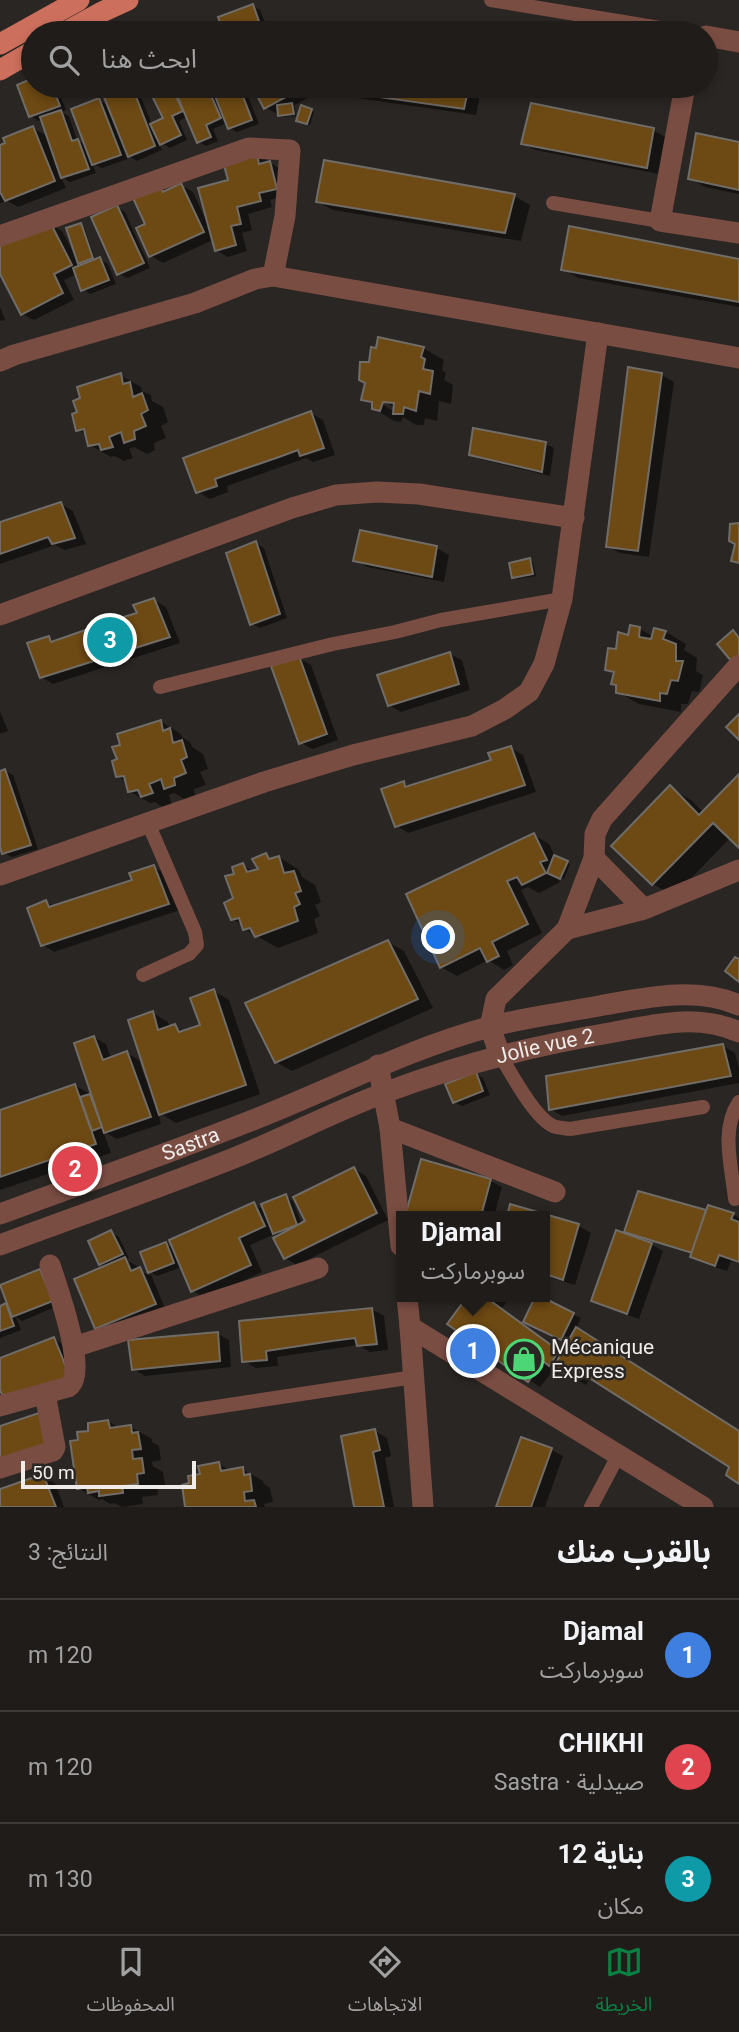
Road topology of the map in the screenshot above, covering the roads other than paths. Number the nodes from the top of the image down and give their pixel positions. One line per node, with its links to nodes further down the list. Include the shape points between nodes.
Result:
1 (79, 0): 4 (main road)
2 (128, 0): 5 (main road)
3 (491, 0): 6 (lane)
4 (41, 21)
5 (86, 21)
6 (618, 21)
7 (21, 32): 10 (main road)
8 (718, 38): 9 (street)
9 (739, 42)
10 (0, 44)
11 (21, 58): 12 (main road)
12 (0, 70)
13 (683, 98): 15 (street)
14 (553, 203): 15 (lane)
15 (660, 221): 16 (street)
16 (739, 233)
17 (0, 236): 18 (street, via 249,148 290,150 285,216)
18 (273, 276): 19 (street); 21 (street)
19 (598, 333): 20 (street); 22 (street)
20 (739, 358)
21 (0, 361)
22 (574, 518): 23 (street); 24 (street, via 419,494 336,495)
23 (562, 599): 26 (lane, via 441,620); 27 (street, via 544,664 529,692 505,709 472,726 353,755)
24 (0, 615)
25 (739, 665): 28 (street, via 603,820 595,834)
26 (160, 687)
27 (148, 823): 30 (street); 33 (lane, via 197,945 189,954)
28 (594, 858): 31 (street); 32 (street)
29 (739, 870): 31 (street)
30 (0, 875)
31 (645, 909): 32 (street)
32 (567, 929): 35 (street, via 496,999)
33 (143, 975)
34 (739, 1004): 35 (street, Jolie vue 2, via 699,994 673,995)
35 (490, 1027): 37 (street); 38 (street, Jolie vue 2)
36 (739, 1032): 37 (street, Jolie vue 2, via 702,1021 680,1022)
37 (500, 1055): 39 (street, Jolie vue 2); 42 (lane, via 540,1116 554,1127 570,1129)
38 (378, 1065): 39 (street); 47 (street, Sastra, via 263,1116)
39 (385, 1092): 41 (street, Jolie vue 2); 43 (street)
40 (739, 1102): 45 (lane, via 728,1128)
41 (358, 1104): 48 (street, Sastra, via 267,1145)
42 (704, 1107)
43 (390, 1128): 44 (street); 46 (street)
44 (555, 1192)
45 (735, 1199)
46 (399, 1211)
47 (0, 1213)
48 (0, 1245)
49 (51, 1265): 53 (street)
50 (318, 1268): 53 (street)
51 (408, 1302): 52 (street)
52 (410, 1327): 54 (street); 58 (street)
53 (74, 1348): 55 (street, via 73,1384)
54 (414, 1377): 57 (lane); 60 (street)
55 (46, 1394): 56 (street); 59 (street, via 53,1451)
56 (0, 1406)
57 (188, 1411)
58 (618, 1454): 61 (lane); 62 (street)
59 (0, 1468)
60 (424, 1507)
61 (591, 1507)
62 (703, 1507)

